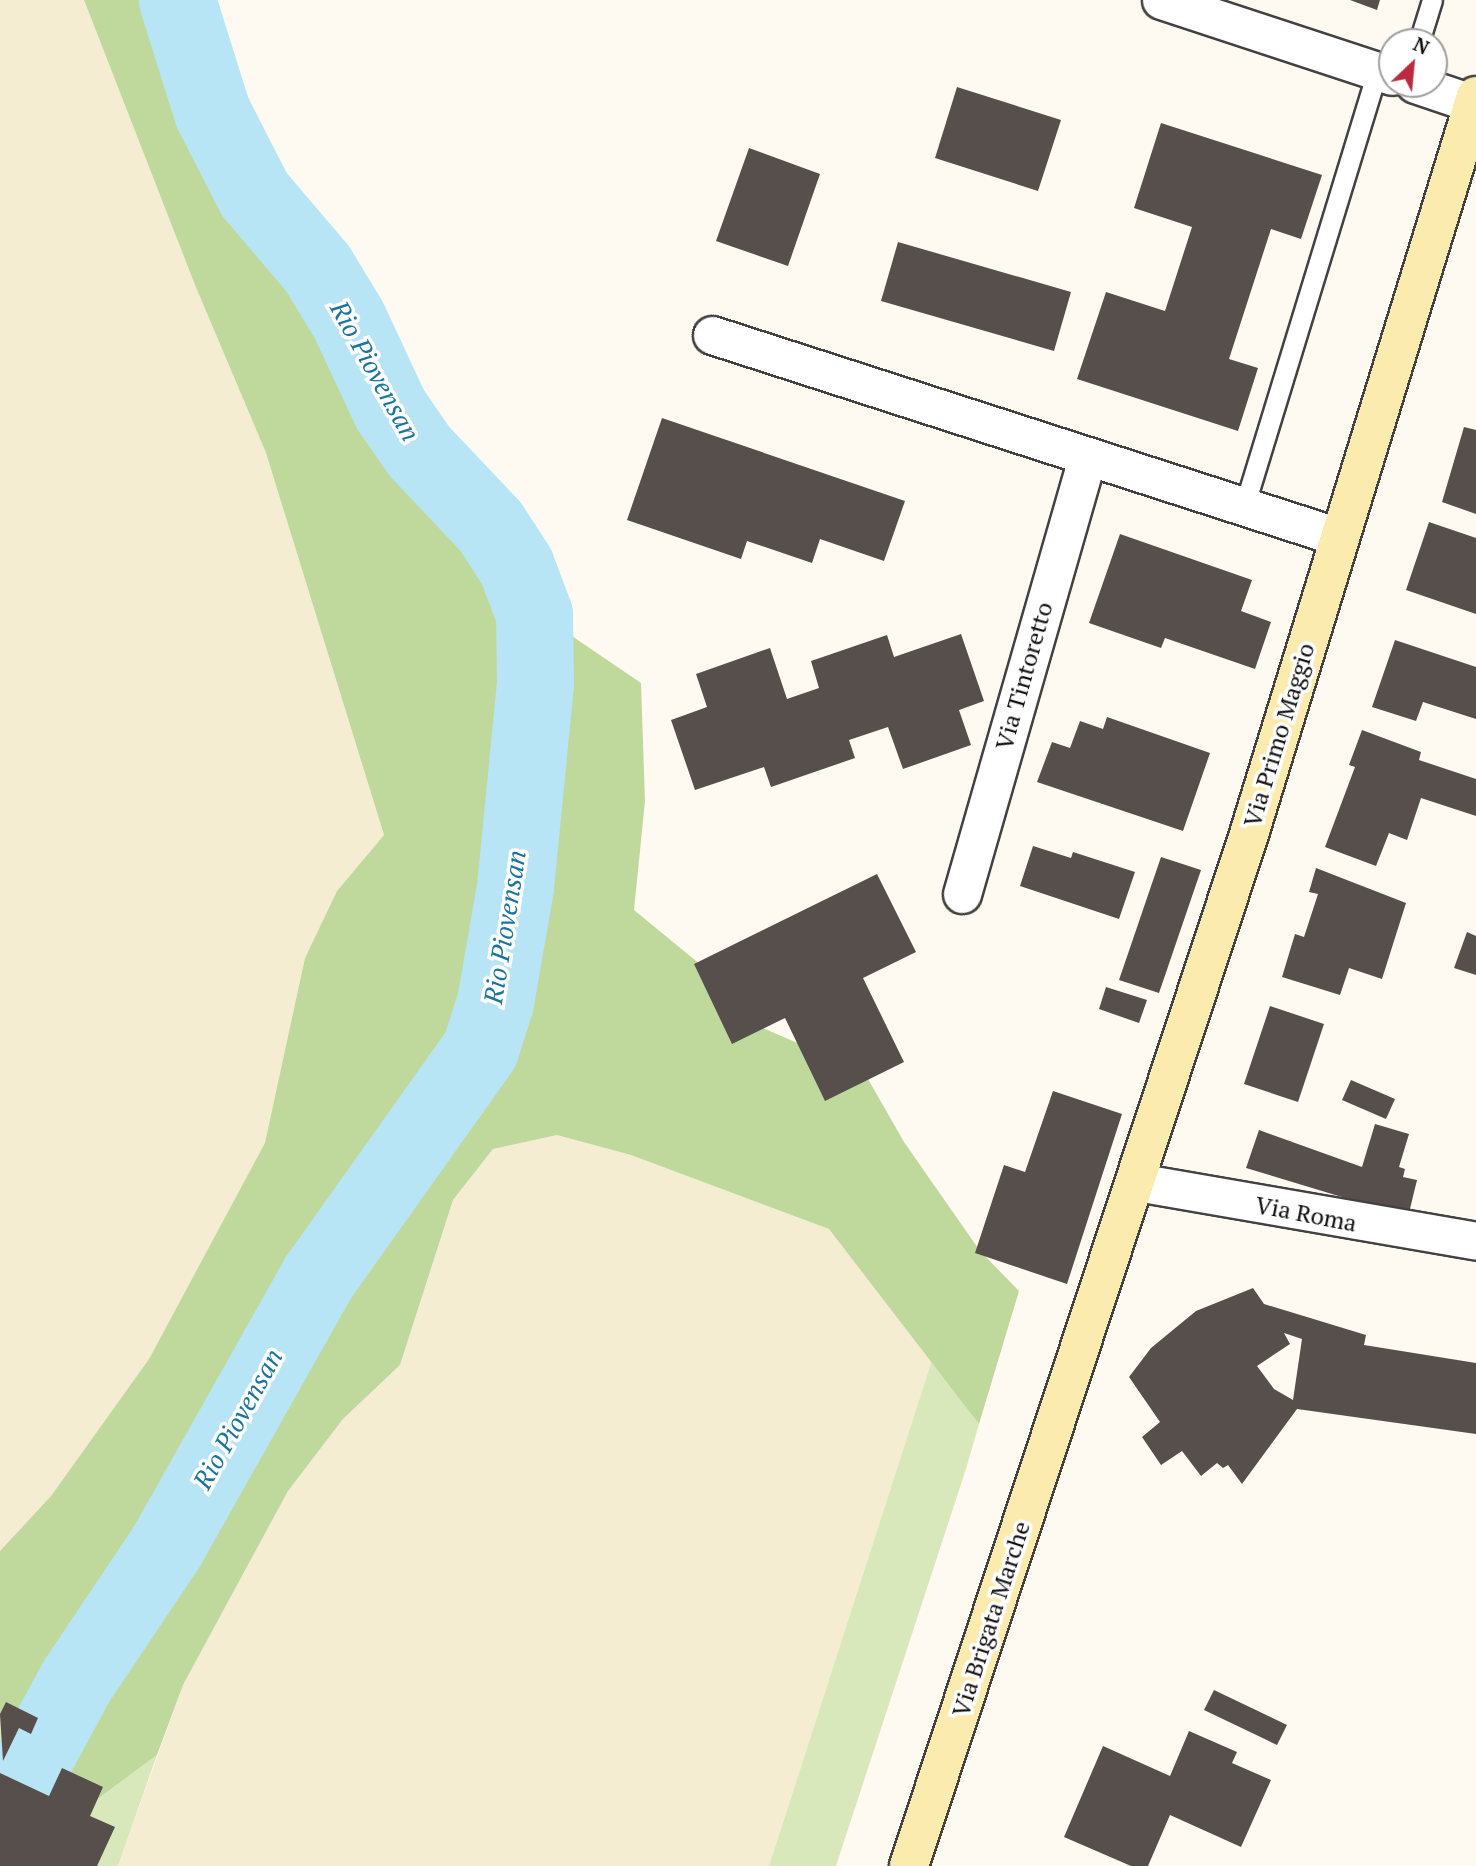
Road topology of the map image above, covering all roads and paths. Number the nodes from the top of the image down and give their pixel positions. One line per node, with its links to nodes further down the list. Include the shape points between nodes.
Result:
1 (1161, 0): 4 (street)
2 (1432, 0): 3 (lane)
3 (1423, 28)
4 (1378, 71)
5 (1448, 93): 7 (street)
6 (1378, 95): 10 (lane)
7 (1475, 100): 11 (street, Via Primo Maggio)
8 (712, 335): 9 (street)
9 (1087, 457): 10 (street); 12 (street, Via Tintoretto)
10 (1244, 507): 11 (street)
11 (1339, 537): 13 (street, Via Primo Maggio)
12 (962, 894)
13 (1136, 1182): 14 (street, Via Roma); 15 (street, Via Primo Maggio)
14 (1476, 1241)
15 (1073, 1371): 16 (street, Via Brigata Marche)
16 (909, 1866)

